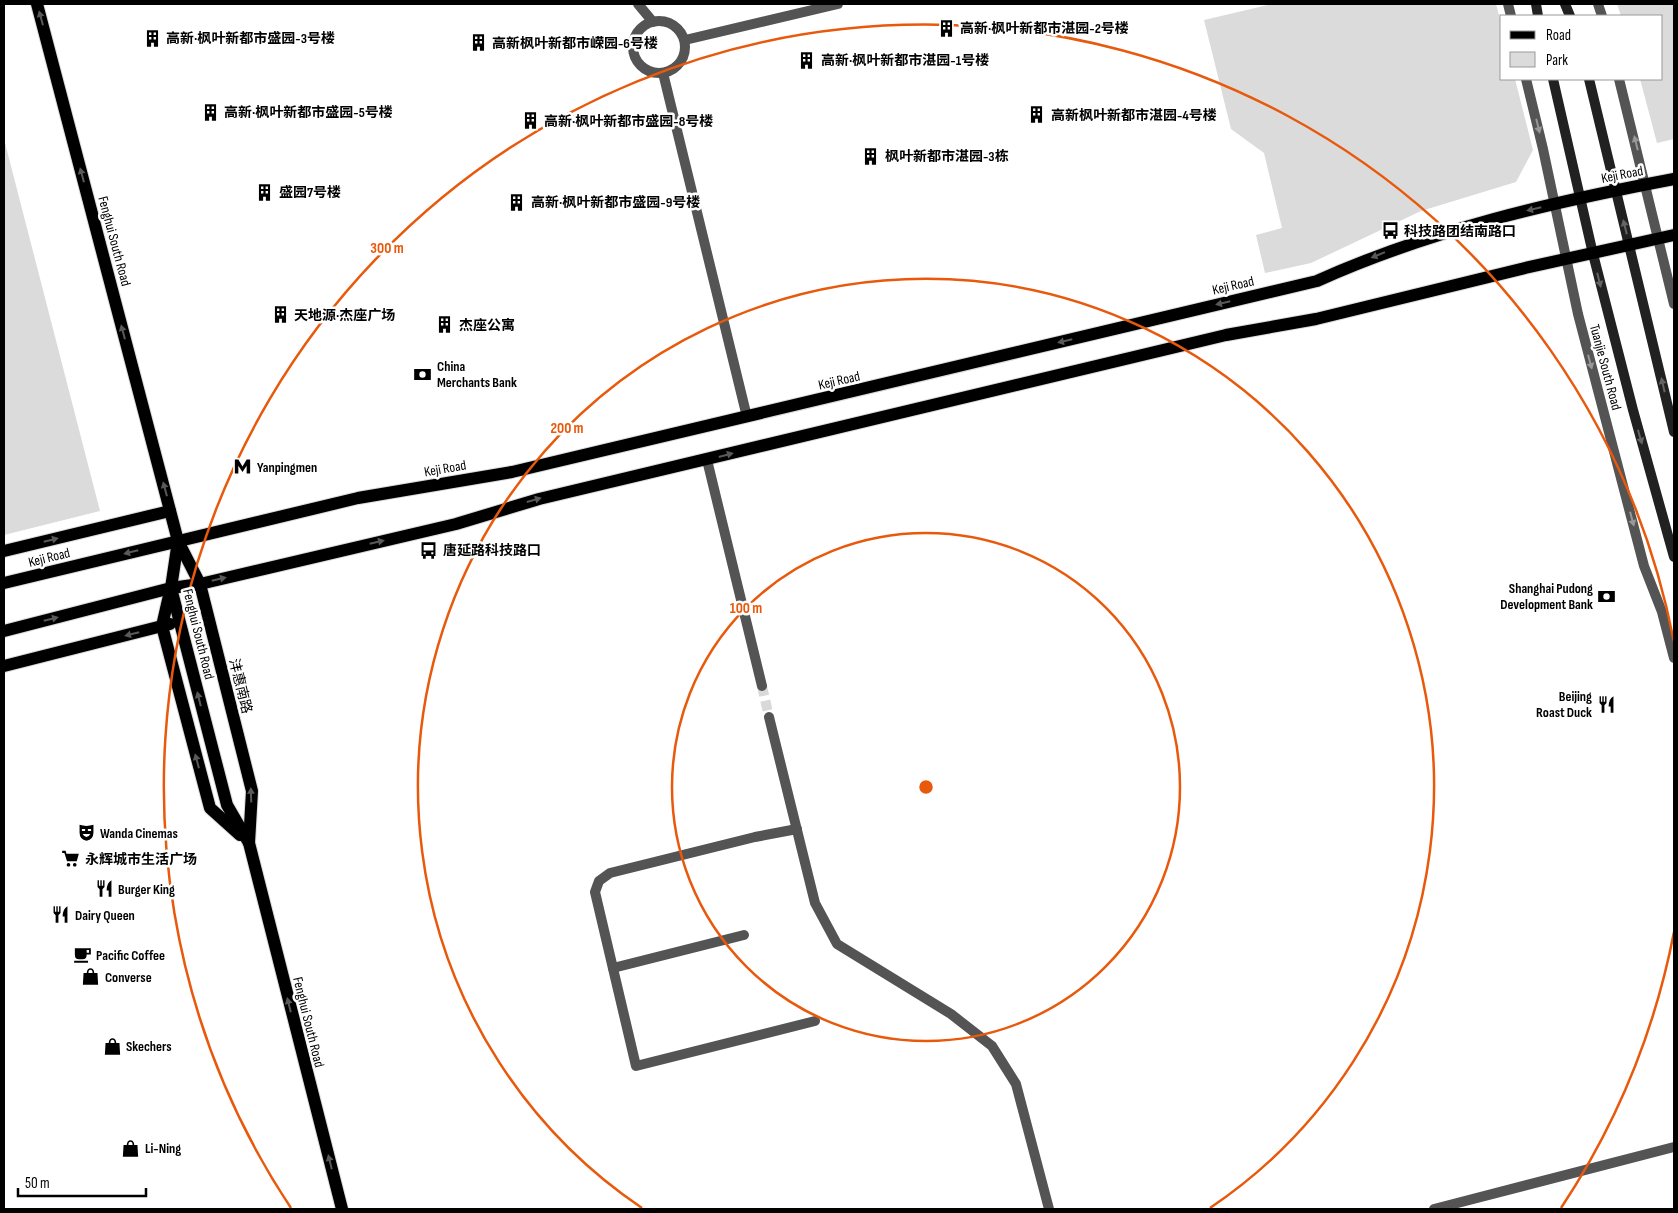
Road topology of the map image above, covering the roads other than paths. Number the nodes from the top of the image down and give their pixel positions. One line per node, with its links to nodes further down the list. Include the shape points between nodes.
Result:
1 (37, 4): 25 (main road, Fenghui South Road, one-way to 1)
2 (638, 4): 4 (street)
3 (838, 4): 5 (street)
4 (653, 22): 5 (street, via 674,26); 6 (street, via 637,34 633,50 640,65)
5 (684, 40): 6 (street, via 684,57 679,64)
6 (663, 73): 22 (street)
7 (1526, 80): 15 (street, Tuanjie South Road, one-way to 15)
8 (1553, 80): 14 (main road, Tuanjie South Road)
9 (1589, 80): 13 (main road)
10 (1619, 80): 12 (street, one-way to 10)
11 (1674, 180): 12 (main road, Keji Road)
12 (1646, 185): 13 (main road, Keji Road); 17 (street)
13 (1615, 190): 14 (main road, Keji Road); 18 (main road, one-way to 13)
14 (1579, 199): 15 (main road, Keji Road); 19 (main road, Tuanjie South Road)
15 (1555, 204): 20 (street, Tuanjie South Road); 22 (main road, Keji Road, one-way to 22, via 1395,248 1317,281)
16 (1674, 235): 17 (main road)
17 (1659, 238): 18 (main road); 21 (street)
18 (1629, 246): 19 (main road); 23 (main road, one-way to 18)
19 (1592, 254): 20 (main road); 28 (main road, Tuanjie South Road, one-way to 28)
20 (1566, 260): 24 (main road, one-way to 20, via 1226,335 1316,319); 35 (street, Tuanjie South Road, one-way to 35, via 1644,566 1662,612)
21 (1674, 304)
22 (747, 417): 26 (main road, Keji Road, via 512,472 358,498)
23 (1674, 432)
24 (707, 460): 30 (main road, one-way to 24, via 456,524 539,499); 37 (street)
25 (170, 510): 26 (main road, Fenghui South Road); 27 (main road, one-way to 25)
26 (178, 541): 29 (main road, Keji Road, one-way to 29); 30 (main road, 沣惠南路); 31 (main road, Fenghui South Road)
27 (4, 551)
28 (1674, 556)
29 (4, 584)
30 (200, 584): 31 (main road); 40 (main road, 沣惠南路, one-way to 30, via 252,791)
31 (171, 588): 32 (main road, Fenghui South Road); 33 (main road); 34 (main road, one-way to 31)
32 (180, 622): 33 (main road); 40 (main road, Fenghui South Road, one-way to 32, via 227,805)
33 (162, 626): 36 (main road, one-way to 36); 40 (main road, one-way to 33, via 210,808)
34 (4, 631)
35 (1674, 658)
36 (4, 666)
37 (762, 686)
38 (769, 717): 39 (street)
39 (797, 829): 42 (street, via 602,876 595,892); 46 (street, via 815,903 837,944 951,1014 992,1046 1016,1084)
40 (249, 843): 45 (main road, Fenghui South Road, one-way to 40)
41 (744, 936): 42 (street)
42 (613, 968): 43 (street, via 636,1066)
43 (815, 1020)
44 (1674, 1147): 47 (street)
45 (342, 1209)
46 (1049, 1209)
47 (1434, 1209)

